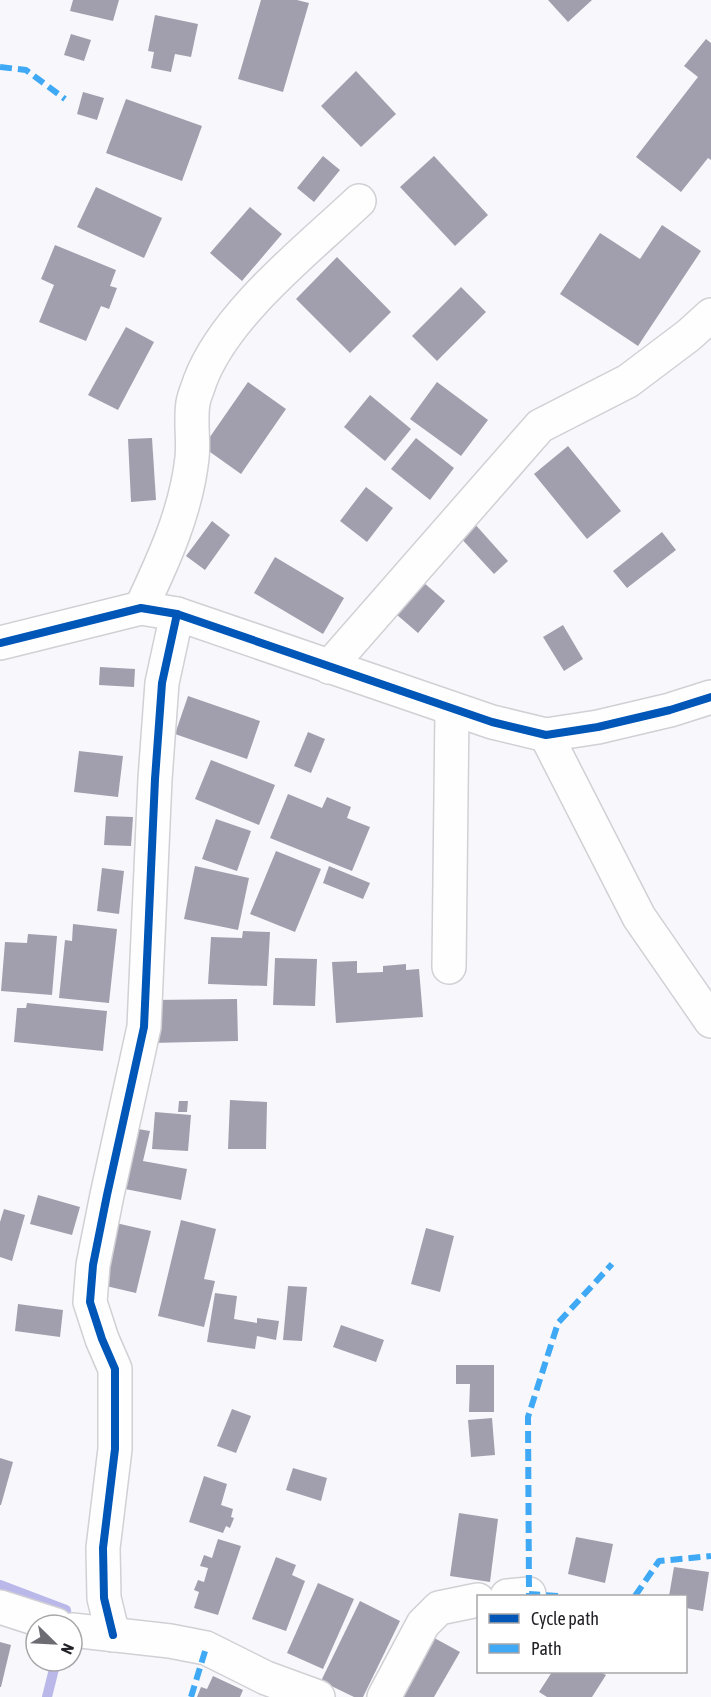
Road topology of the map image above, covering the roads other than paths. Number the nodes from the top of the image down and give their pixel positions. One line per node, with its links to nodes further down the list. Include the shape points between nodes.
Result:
1 (359, 201): 3 (street, via 260,295 220,341 193,403 193,457 184,504 171,545)
2 (711, 315): 6 (street, via 628,381 540,426)
3 (141, 608): 4 (street); 5 (street)
4 (177, 614): 6 (street); 16 (street, via 162,683 144,1027 93,1265 90,1302 115,1369 115,1449 103,1548 104,1598)
5 (0, 643)
6 (328, 667): 8 (street)
7 (711, 697): 9 (street, via 598,727)
8 (452, 709): 9 (street); 10 (street)
9 (546, 735): 11 (street, via 639,918)
10 (449, 967)
11 (711, 1021)
12 (477, 1600): 18 (street, via 439,1608 423,1624)
13 (0, 1607): 14 (street)
14 (24, 1615)
15 (84, 1631): 16 (street)
16 (113, 1635): 17 (street, via 206,1648 266,1678)
17 (318, 1697)
18 (384, 1697)

